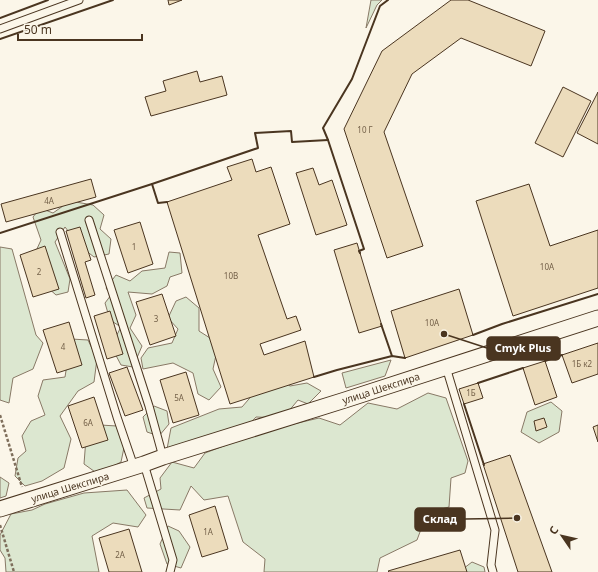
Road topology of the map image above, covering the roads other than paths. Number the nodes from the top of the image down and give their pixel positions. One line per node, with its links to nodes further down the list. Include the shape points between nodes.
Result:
1 (79, 0): 2 (lane)
2 (0, 29)
3 (89, 220): 7 (lane)
4 (60, 232): 8 (lane, via 117,417)
5 (598, 318): 6 (street, улица Шекспира)
6 (446, 367): 7 (street, улица Шекспира); 11 (lane, via 495,530 491,565)
7 (163, 457): 8 (street, улица Шекспира)
8 (139, 465): 9 (street, улица Шекспира); 10 (lane, via 173,560)
9 (0, 510)
10 (170, 572)
11 (493, 572)

